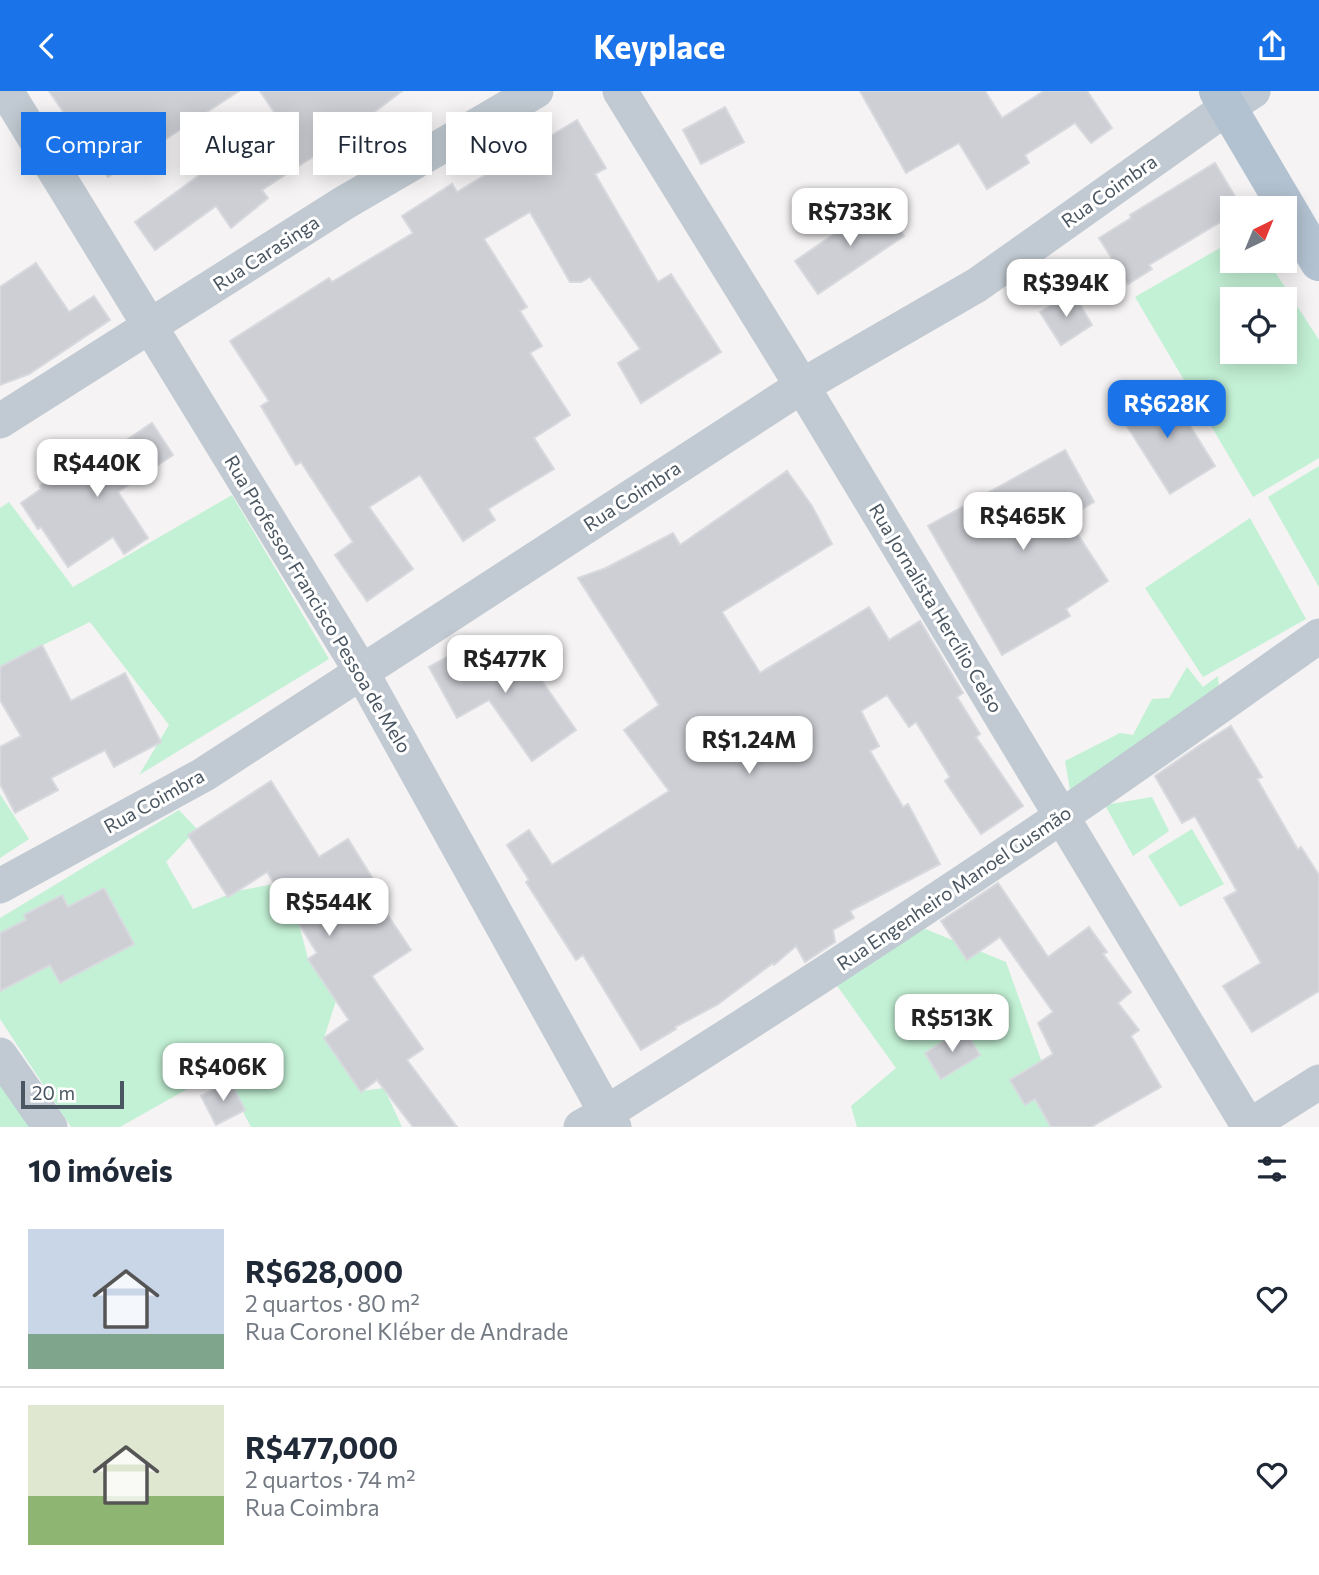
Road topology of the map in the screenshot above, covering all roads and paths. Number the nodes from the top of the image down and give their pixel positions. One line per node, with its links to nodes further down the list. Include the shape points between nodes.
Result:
1 (6, 91): 6 (street, Rua Professor Francisco Pessoa de Melo)
2 (536, 91): 6 (street, Rua Carasinga, via 344,203)
3 (621, 91): 7 (street, Rua Jornalista Hercílio Celso)
4 (1233, 96): 5 (main road); 7 (street, Rua Coimbra, via 977,285)
5 (1319, 262)
6 (152, 326): 8 (street, Rua Carasinga); 10 (street, Rua Professor Francisco Pessoa de Melo)
7 (802, 386): 10 (street, Rua Coimbra); 11 (street, Rua Jornalista Hercílio Celso)
8 (0, 421)
9 (1319, 636): 11 (street, Rua Engenheiro Manoel Gusmão)
10 (361, 671): 12 (street, Rua Coimbra, via 203,775); 15 (street, Rua Professor Francisco Pessoa de Melo)
11 (1062, 816): 15 (street, Rua Engenheiro Manoel Gusmão); 17 (street, Rua Jornalista Hercílio Celso)
12 (0, 885)
13 (0, 1055): 16 (street)
14 (1319, 1082): 17 (street)
15 (601, 1122)
16 (50, 1127)
17 (1249, 1127)

